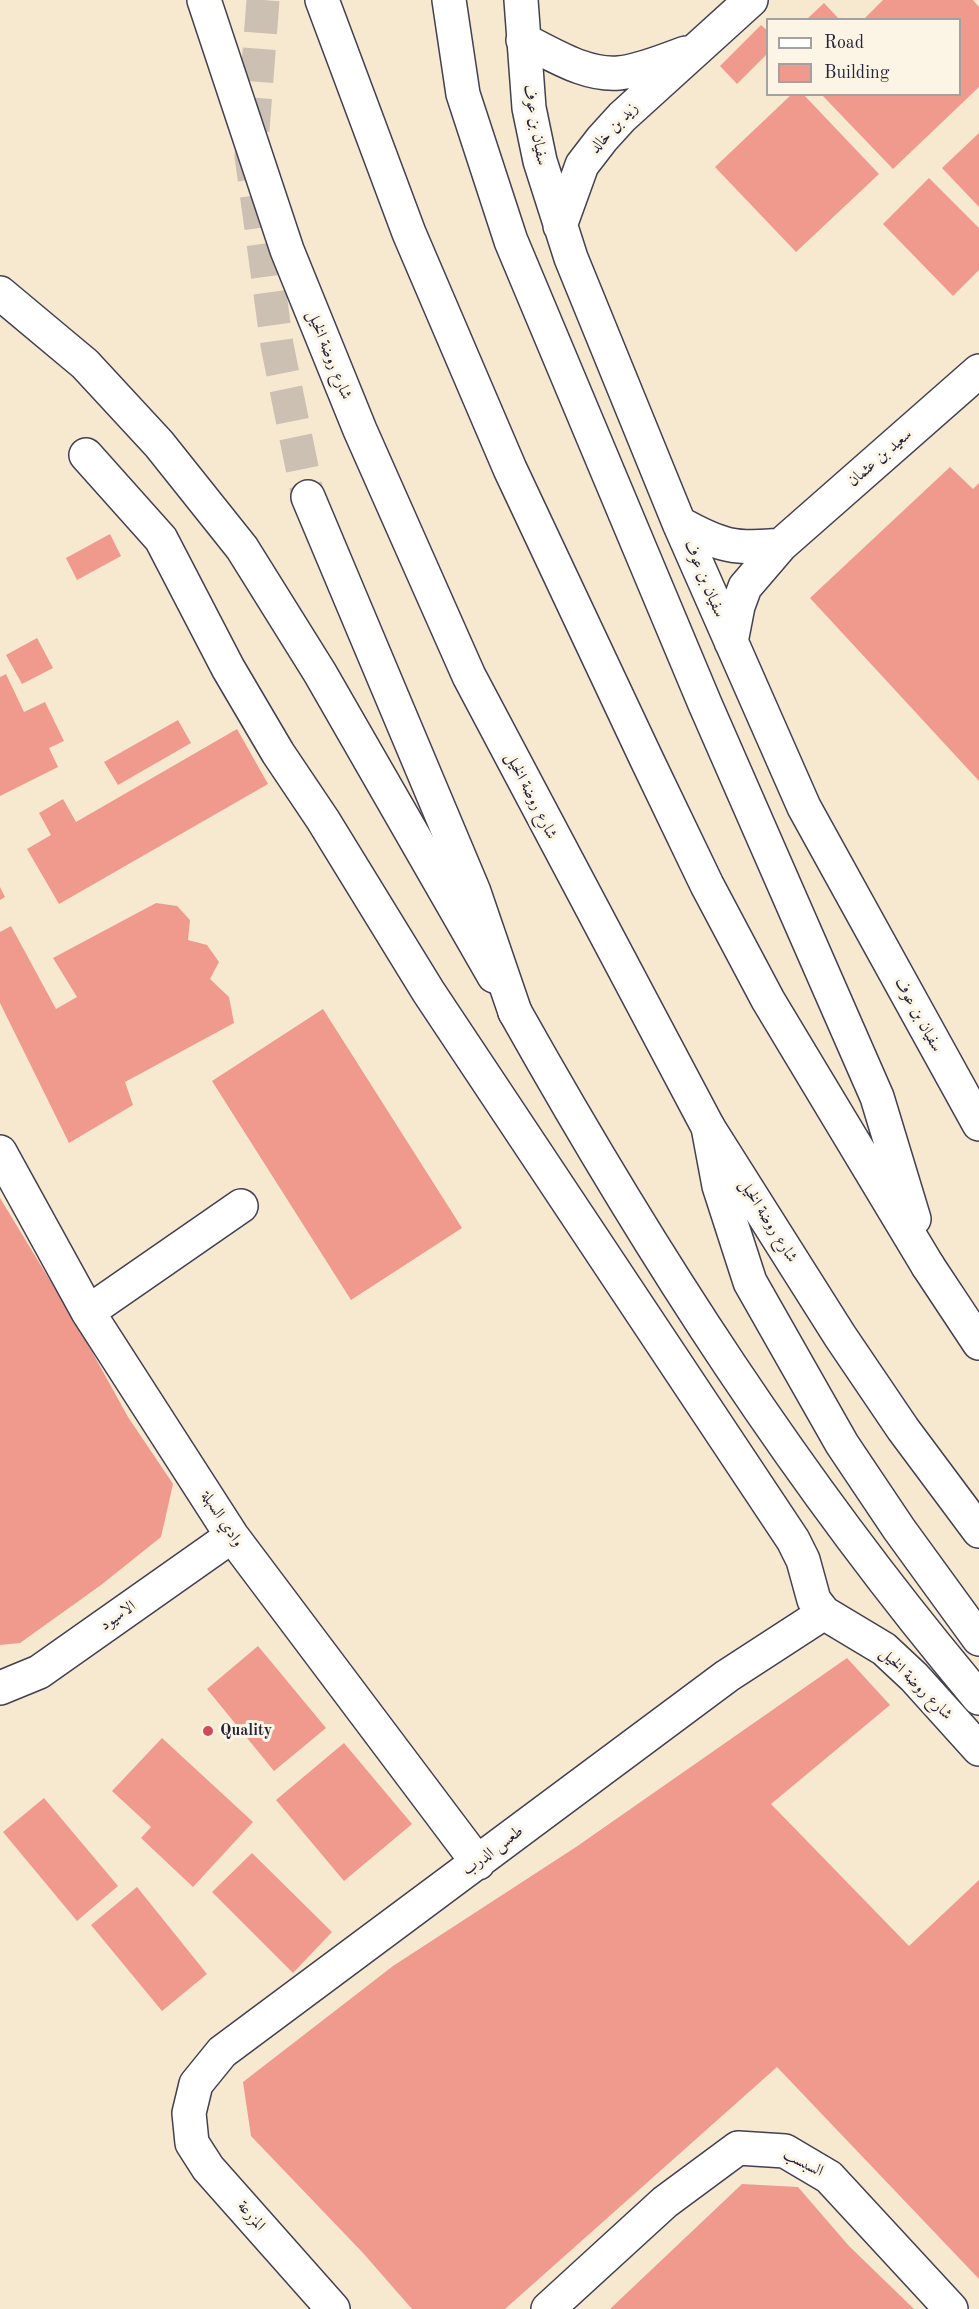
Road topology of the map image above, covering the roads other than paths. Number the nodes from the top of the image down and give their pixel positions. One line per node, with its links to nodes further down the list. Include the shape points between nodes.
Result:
1 (204, 0): 18 (main road, شارع روضة الخيل, via 288,250 360,430 468,676)
2 (322, 0): 21 (main road, via 409,233 482,405 706,885 768,1000)
3 (449, 0): 21 (main road, via 463,94 511,241 705,704 877,1097)
4 (520, 0): 6 (main road, سفيان بن عوف)
5 (751, 0): 7 (main road, زيد بن خالد)
6 (523, 40): 7 (main road, زيد بن خالد, via 579,67 600,72 620,73); 8 (main road, سفيان بن عوف, via 529,108)
7 (697, 50): 8 (main road, زيد بن خالد, via 602,139 582,165)
8 (560, 226): 13 (main road, سفيان بن عوف)
9 (0, 293): 16 (main road, via 85,364 159,444 242,548 320,673)
10 (979, 371): 14 (main road, سعيد بن عثمان)
11 (86, 455): 26 (main road, via 161,539 228,668 278,753 428,991 793,1540 814,1600)
12 (308, 496): 16 (main road, via 474,892)
13 (679, 523): 14 (main road, via 728,546 747,549); 15 (main road, سفيان بن عوف)
14 (781, 545): 15 (main road, سعيد بن عثمان, via 745,587)
15 (731, 642): 17 (main road, سفيان بن عوف, via 804,807)
16 (515, 1012): 29 (main road, via 669,1276 754,1403 843,1527)
17 (979, 1124)
18 (708, 1127): 24 (main road, شارع روضة الخيل, via 840,1336); 27 (main road, via 719,1185 750,1282 842,1444)
19 (0, 1152): 22 (main road, وادي السهلة)
20 (240, 1206): 22 (main road)
21 (928, 1266): 23 (main road)
22 (88, 1312): 25 (main road, وادي السهلة)
23 (979, 1343)
24 (979, 1532)
25 (232, 1536): 28 (main road, الاسيود, via 39,1672); 31 (main road, وادي السهلة)
26 (824, 1613): 30 (main road, شارع روضة الخيل, via 884,1649); 31 (main road, طعس الدرب, via 727,1676)
27 (979, 1639)
28 (0, 1688)
29 (979, 1698)
30 (979, 1749)
31 (478, 1863): 32 (main road, طعس الدرب, via 222,2052 196,2084)
32 (189, 2113): 33 (main road, المزرعة, via 192,2144 208,2168)
33 (333, 2309)
34 (548, 2309): 35 (main road, السبسب, via 665,2202 738,2148 785,2151 829,2177)
35 (951, 2309)

